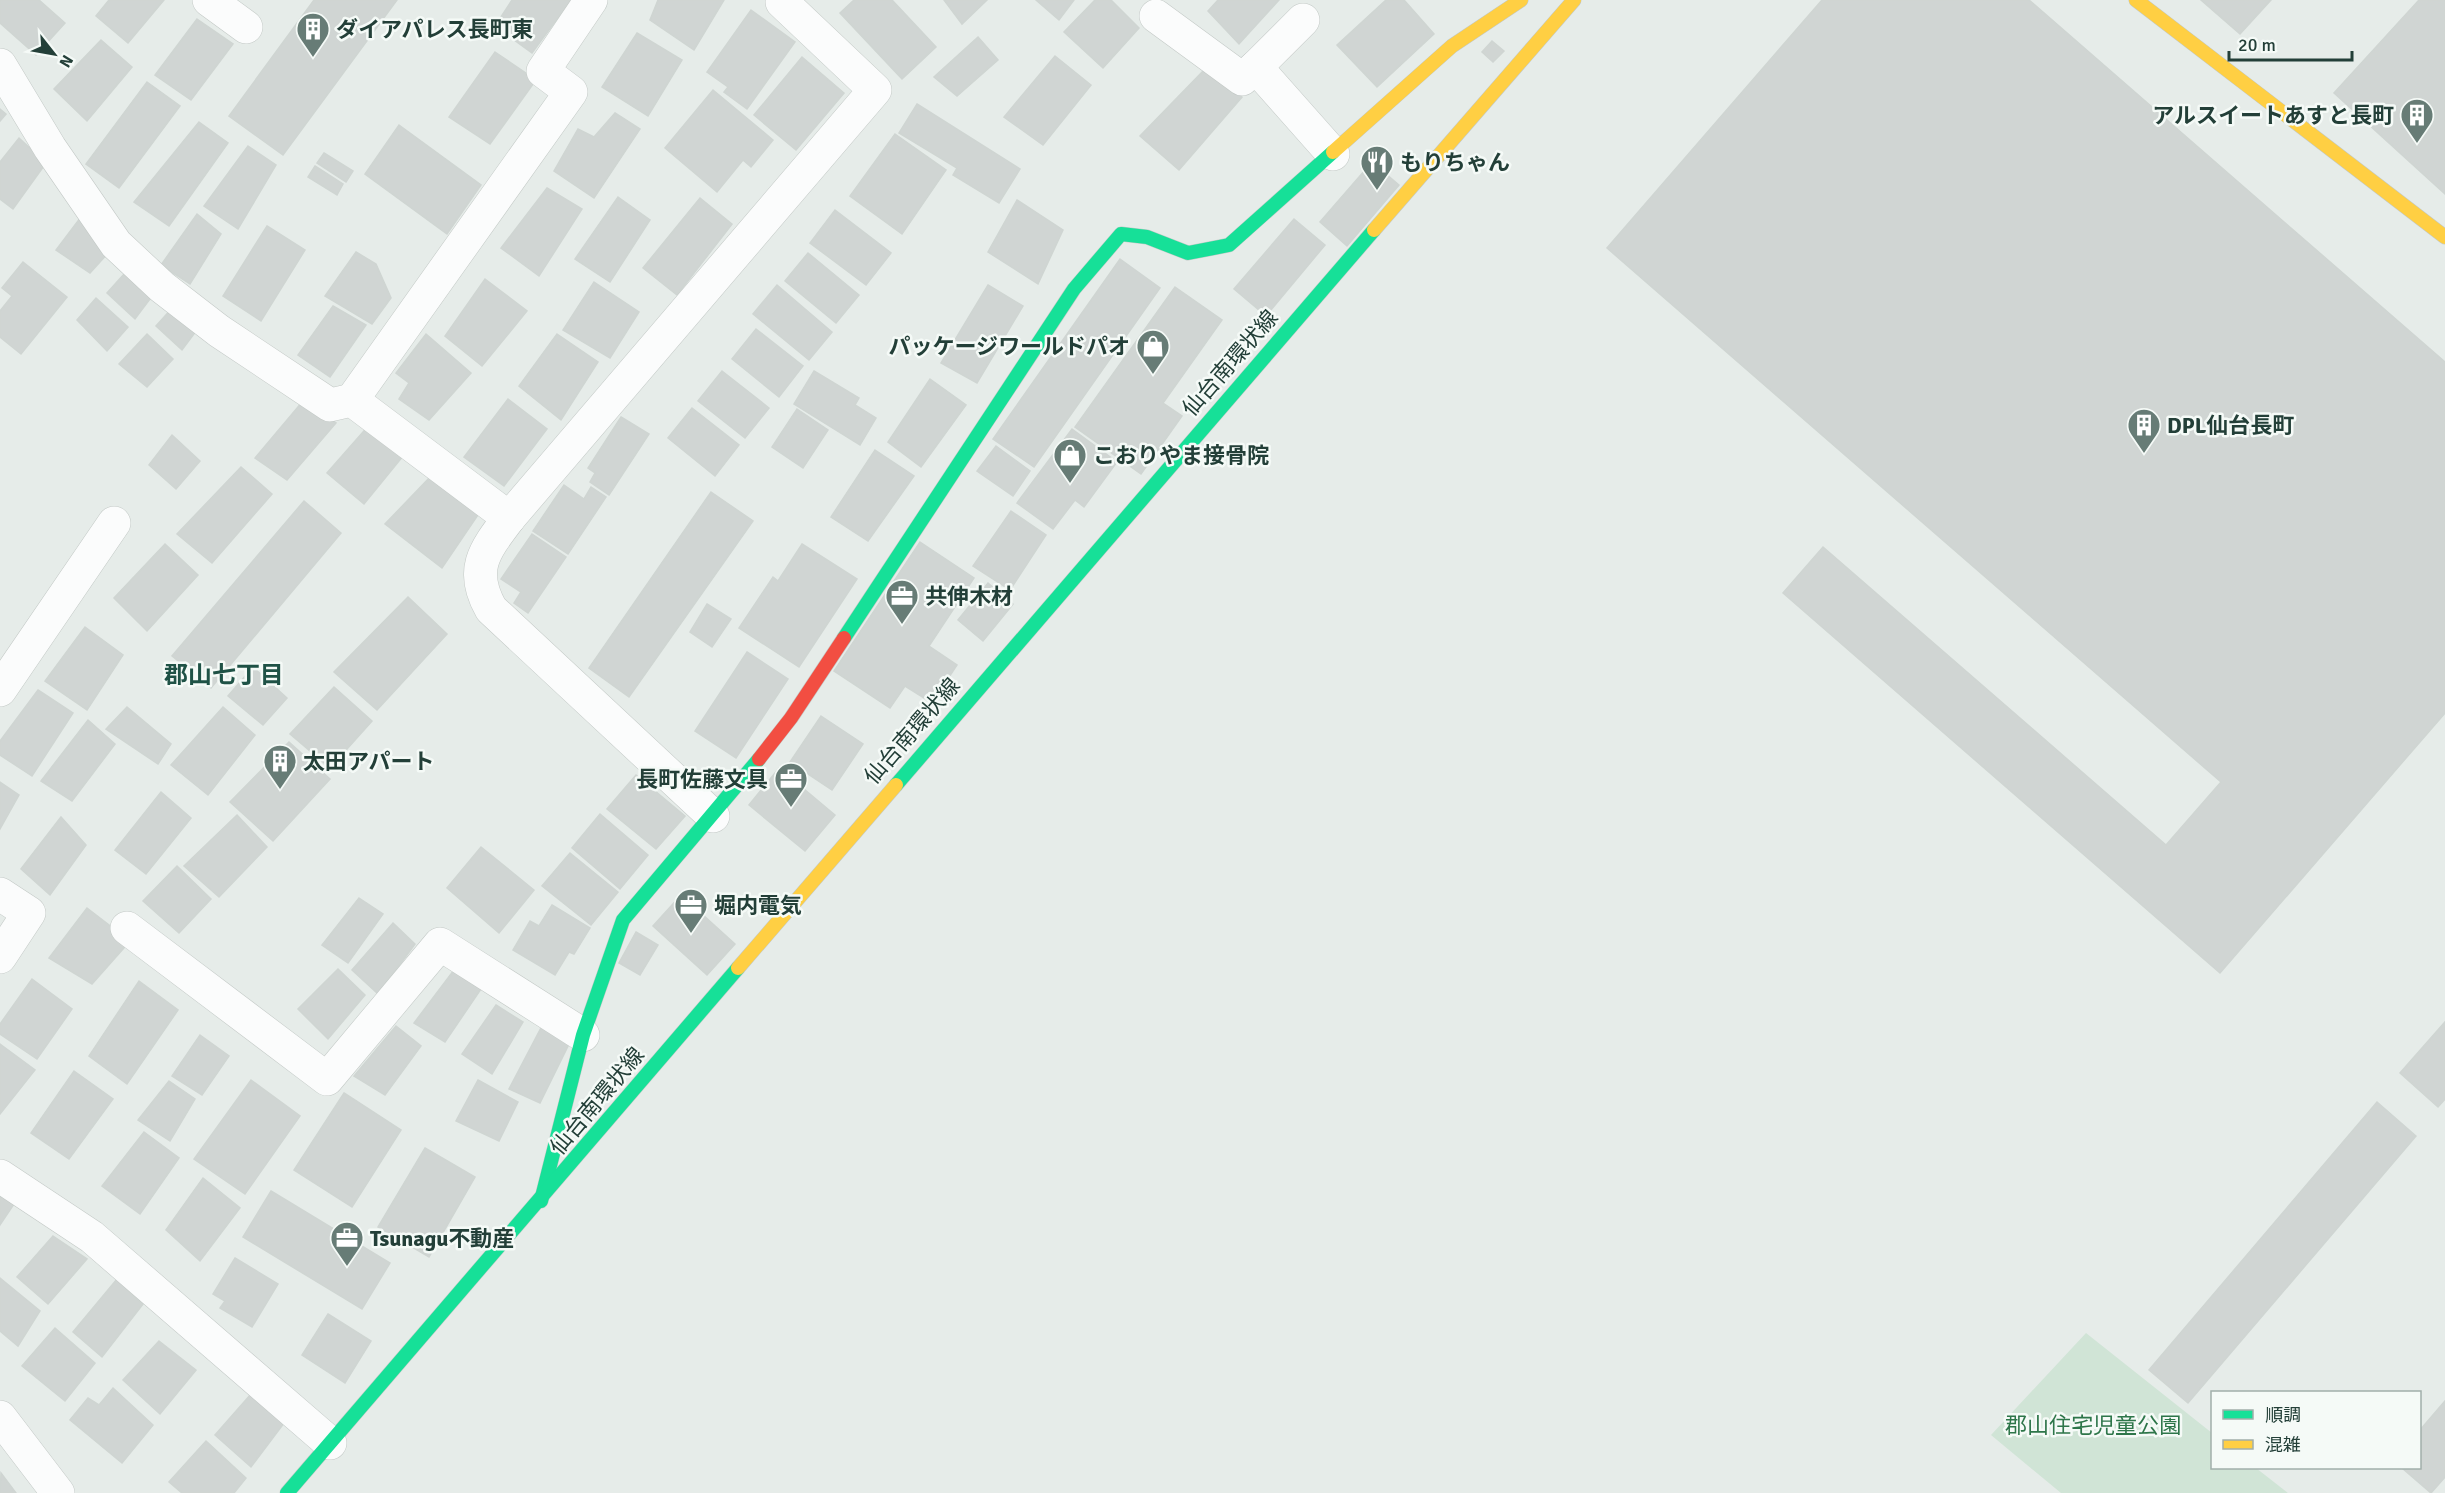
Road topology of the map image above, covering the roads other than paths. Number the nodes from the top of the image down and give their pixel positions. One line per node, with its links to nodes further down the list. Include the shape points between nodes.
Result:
1 (209, 0): 9 (street)
2 (591, 0): 14 (street, via 543,71 571,92)
3 (784, 0): 15 (street, via 875,90)
4 (1521, 0): 12 (street, via 1452,46)
5 (1574, 0): 24 (street, 仙台南環状線, via 957,711)
6 (2136, 0): 13 (street)
7 (1156, 16): 11 (street, via 1242,79)
8 (1303, 20): 11 (street)
9 (246, 27)
10 (0, 65): 14 (street, via 50,148 116,244 162,288 330,405)
11 (1256, 67): 12 (street)
12 (1333, 154): 18 (street, via 1229,245 1188,253 1148,237 1121,234 1074,289 791,718)
13 (2445, 237)
14 (352, 400): 15 (street)
15 (509, 518): 18 (street, via 483,556 479,574 481,591 491,609)
16 (114, 523): 17 (street)
17 (0, 690)
18 (713, 816): 22 (street, via 623,920)
19 (0, 894): 21 (street, via 29,913)
20 (127, 928): 22 (street, via 327,1079 440,944)
21 (0, 957)
22 (583, 1035): 24 (street)
23 (0, 1176): 26 (street, via 92,1237)
24 (540, 1201): 26 (street, 仙台南環状線)
25 (0, 1417): 27 (street)
26 (330, 1443): 28 (street, 仙台南環状線)
27 (58, 1493)
28 (287, 1493)

